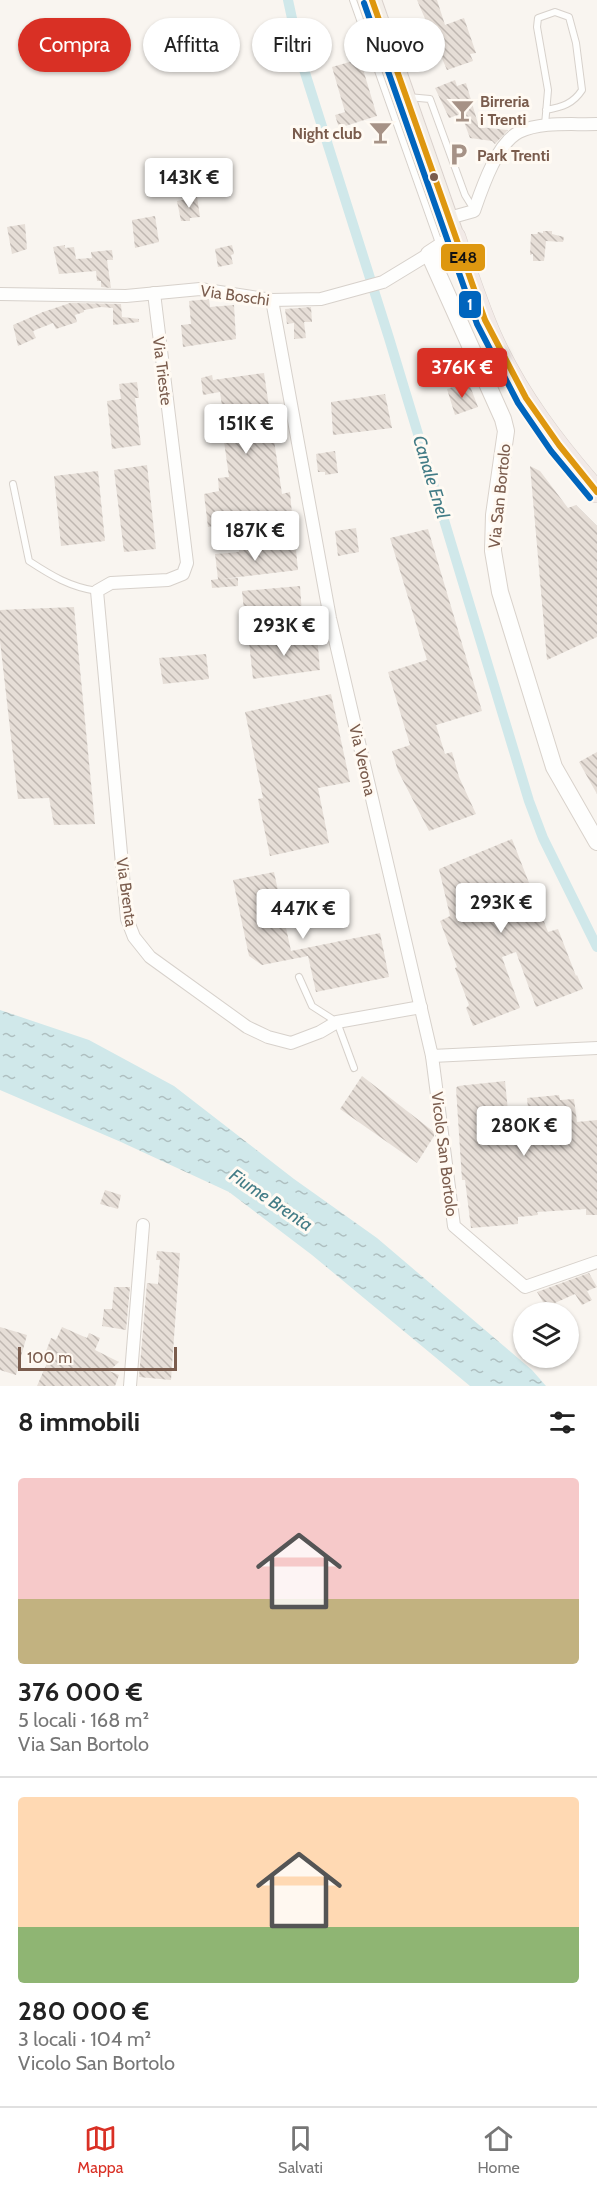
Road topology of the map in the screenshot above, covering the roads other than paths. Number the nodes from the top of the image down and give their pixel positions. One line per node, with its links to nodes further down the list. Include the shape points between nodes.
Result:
1 (353, 0): 8 (lane)
2 (372, 0): 3 (main road)
3 (408, 97): 7 (lane, via 430,99); 8 (main road)
4 (546, 110): 4 (lane, via 548,90 537,27 538,18 555,12 568,17 582,90 575,101); 6 (lane)
5 (597, 124): 6 (street)
6 (545, 125): 7 (street, via 518,132 497,155)
7 (474, 211): 8 (street, Via Boschi)
8 (443, 239): 11 (street, Via Boschi, via 383,282 321,299); 13 (highway, via 519,390); 15 (street, Via San Bortolo, via 506,431 494,515 493,551 500,592 554,767)
9 (154, 293): 10 (street, Via Boschi); 11 (street, Via Boschi, via 200,288); 14 (street, Via Trieste, via 187,563 183,574 168,580 111,583)
10 (0, 294)
11 (272, 300): 17 (street, Via Verona, via 330,618)
12 (13, 484): 14 (lane, via 29,561 78,588)
13 (597, 492)
14 (97, 591): 18 (street, Via Brenta, via 127,919 134,937 150,957 247,1027 268,1037 291,1043)
15 (597, 842)
16 (299, 977): 18 (lane, via 312,1006)
17 (421, 1006): 18 (street, Via Brenta); 20 (street, Via Verona)
18 (337, 1022): 21 (lane)
19 (597, 1048): 20 (street)
20 (432, 1056): 23 (street, Vicolo San Bortolo, via 454,1226 525,1287)
21 (354, 1068)
22 (142, 1225): 24 (street)
23 (597, 1262)
24 (130, 1386)

